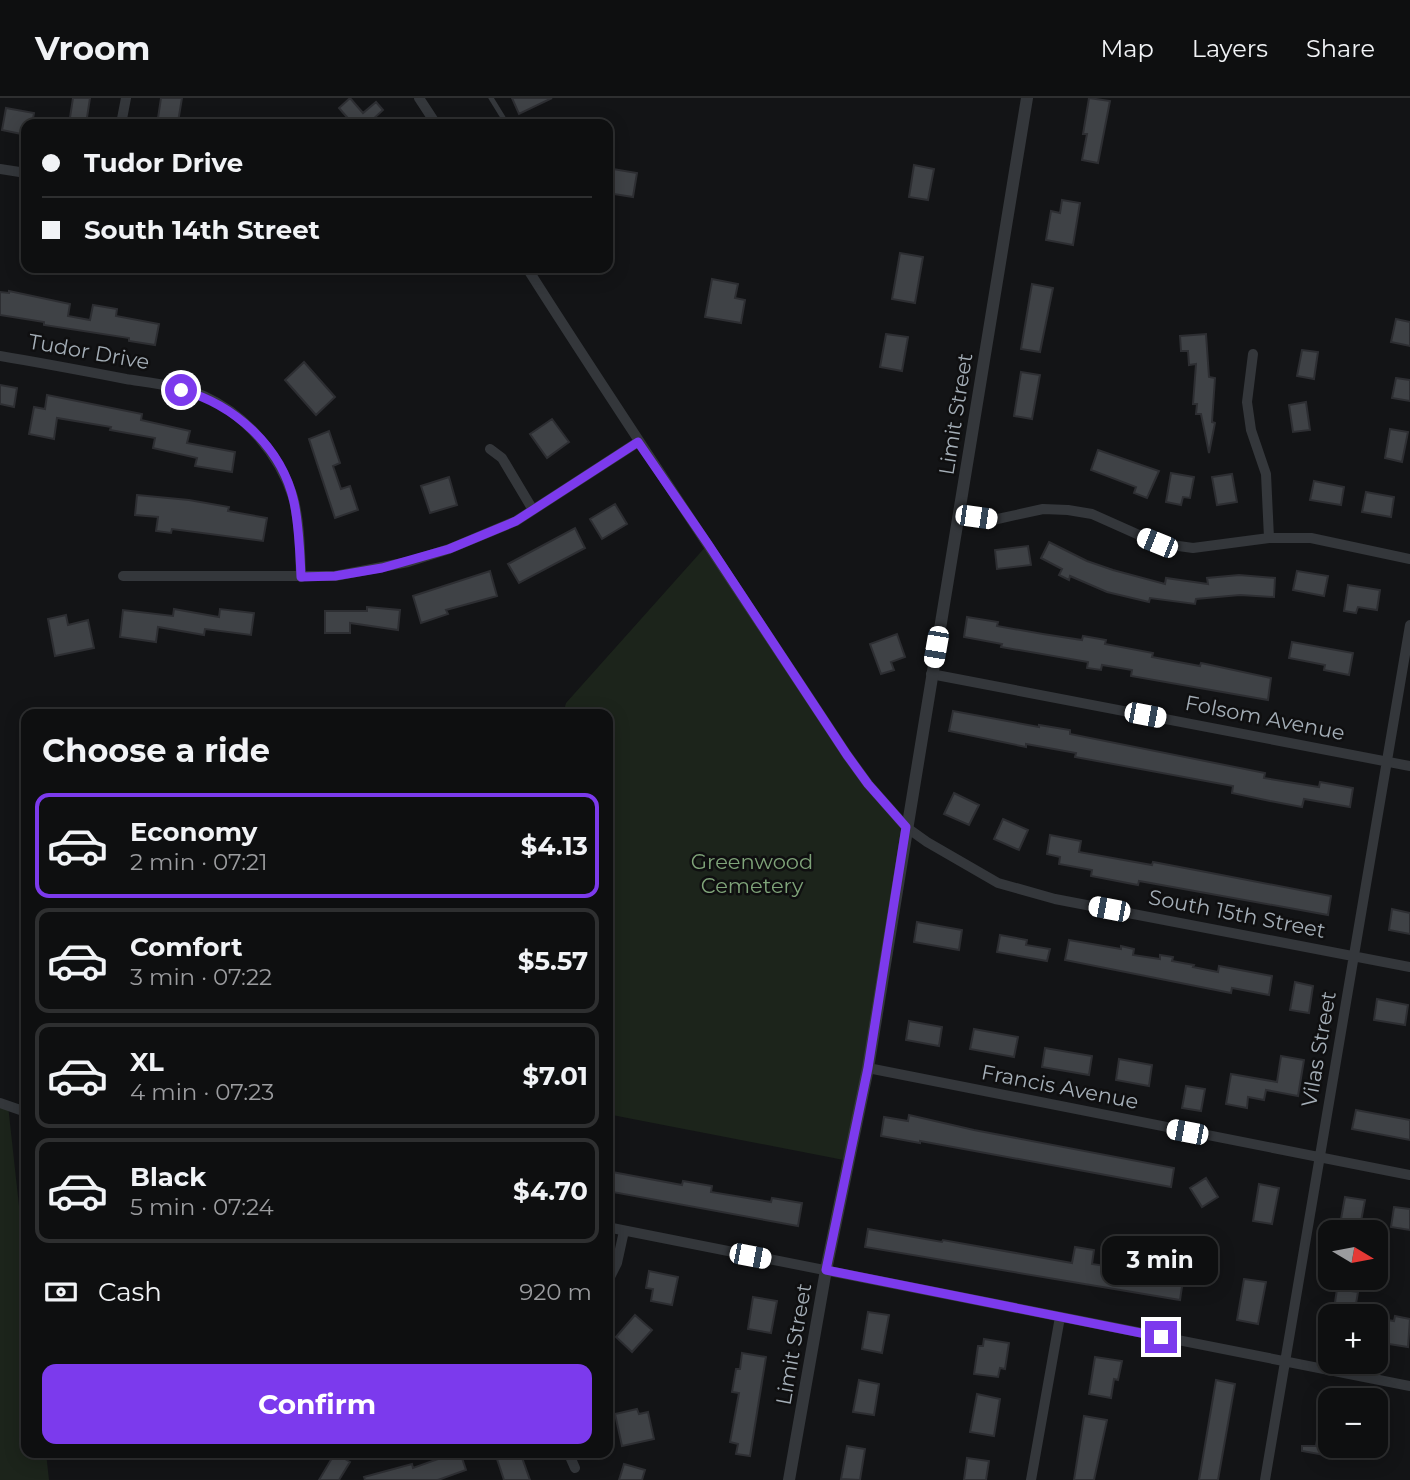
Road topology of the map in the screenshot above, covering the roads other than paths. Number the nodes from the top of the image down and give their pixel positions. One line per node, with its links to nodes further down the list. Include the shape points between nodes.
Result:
1 (126, 98): 5 (street)
2 (419, 98): 6 (street)
3 (491, 98): 7 (lane)
4 (1027, 98): 16 (street, Limit Street)
5 (122, 119)
6 (433, 119)
7 (504, 119)
8 (0, 169): 9 (street)
9 (21, 172)
10 (530, 273): 13 (street, South 15th Street)
11 (1253, 354): 17 (street, via 1247,401 1266,474)
12 (0, 356): 20 (street, Tudor Drive, via 159,384 204,396 241,419 267,445 294,499)
13 (638, 442): 15 (street); 25 (street, South 15th Street, via 847,755)
14 (490, 449): 15 (street, via 502,458)
15 (533, 510): 20 (street, via 516,521 408,562 335,576)
16 (959, 515): 17 (street, via 993,520 1043,509 1068,510 1092,514 1157,543 1193,548); 22 (street, Limit Street)
17 (1269, 538): 18 (street, via 1311,538)
18 (1410, 559)
19 (123, 576): 20 (street)
20 (301, 577)
21 (1410, 625): 23 (street, Vilas Street)
22 (931, 674): 23 (street, Folsom Avenue); 25 (street, Limit Street)
23 (1386, 761): 24 (street, Folsom Avenue); 26 (street, Vilas Street)
24 (1410, 766)
25 (906, 827): 26 (street, South 15th Street, via 998,883); 28 (street, Limit Street)
26 (1354, 956): 27 (street, South 15th Street); 31 (street, Vilas Street)
27 (1410, 967)
28 (868, 1068): 31 (street, Francis Avenue); 36 (street, Limit Street)
29 (0, 1103): 30 (street)
30 (21, 1110)
31 (1320, 1158): 32 (street, Francis Avenue); 38 (street, Vilas Street)
32 (1410, 1175)
33 (613, 1228): 34 (street)
34 (624, 1231): 35 (street); 36 (street)
35 (613, 1270)
36 (826, 1270): 37 (street); 42 (street, Limit Street)
37 (1060, 1317): 38 (street); 43 (street)
38 (1286, 1362): 39 (street); 44 (street, Vilas Street)
39 (1410, 1386)
40 (571, 1458): 41 (street)
41 (575, 1468)
42 (789, 1480)
43 (1031, 1480)
44 (1265, 1480)

